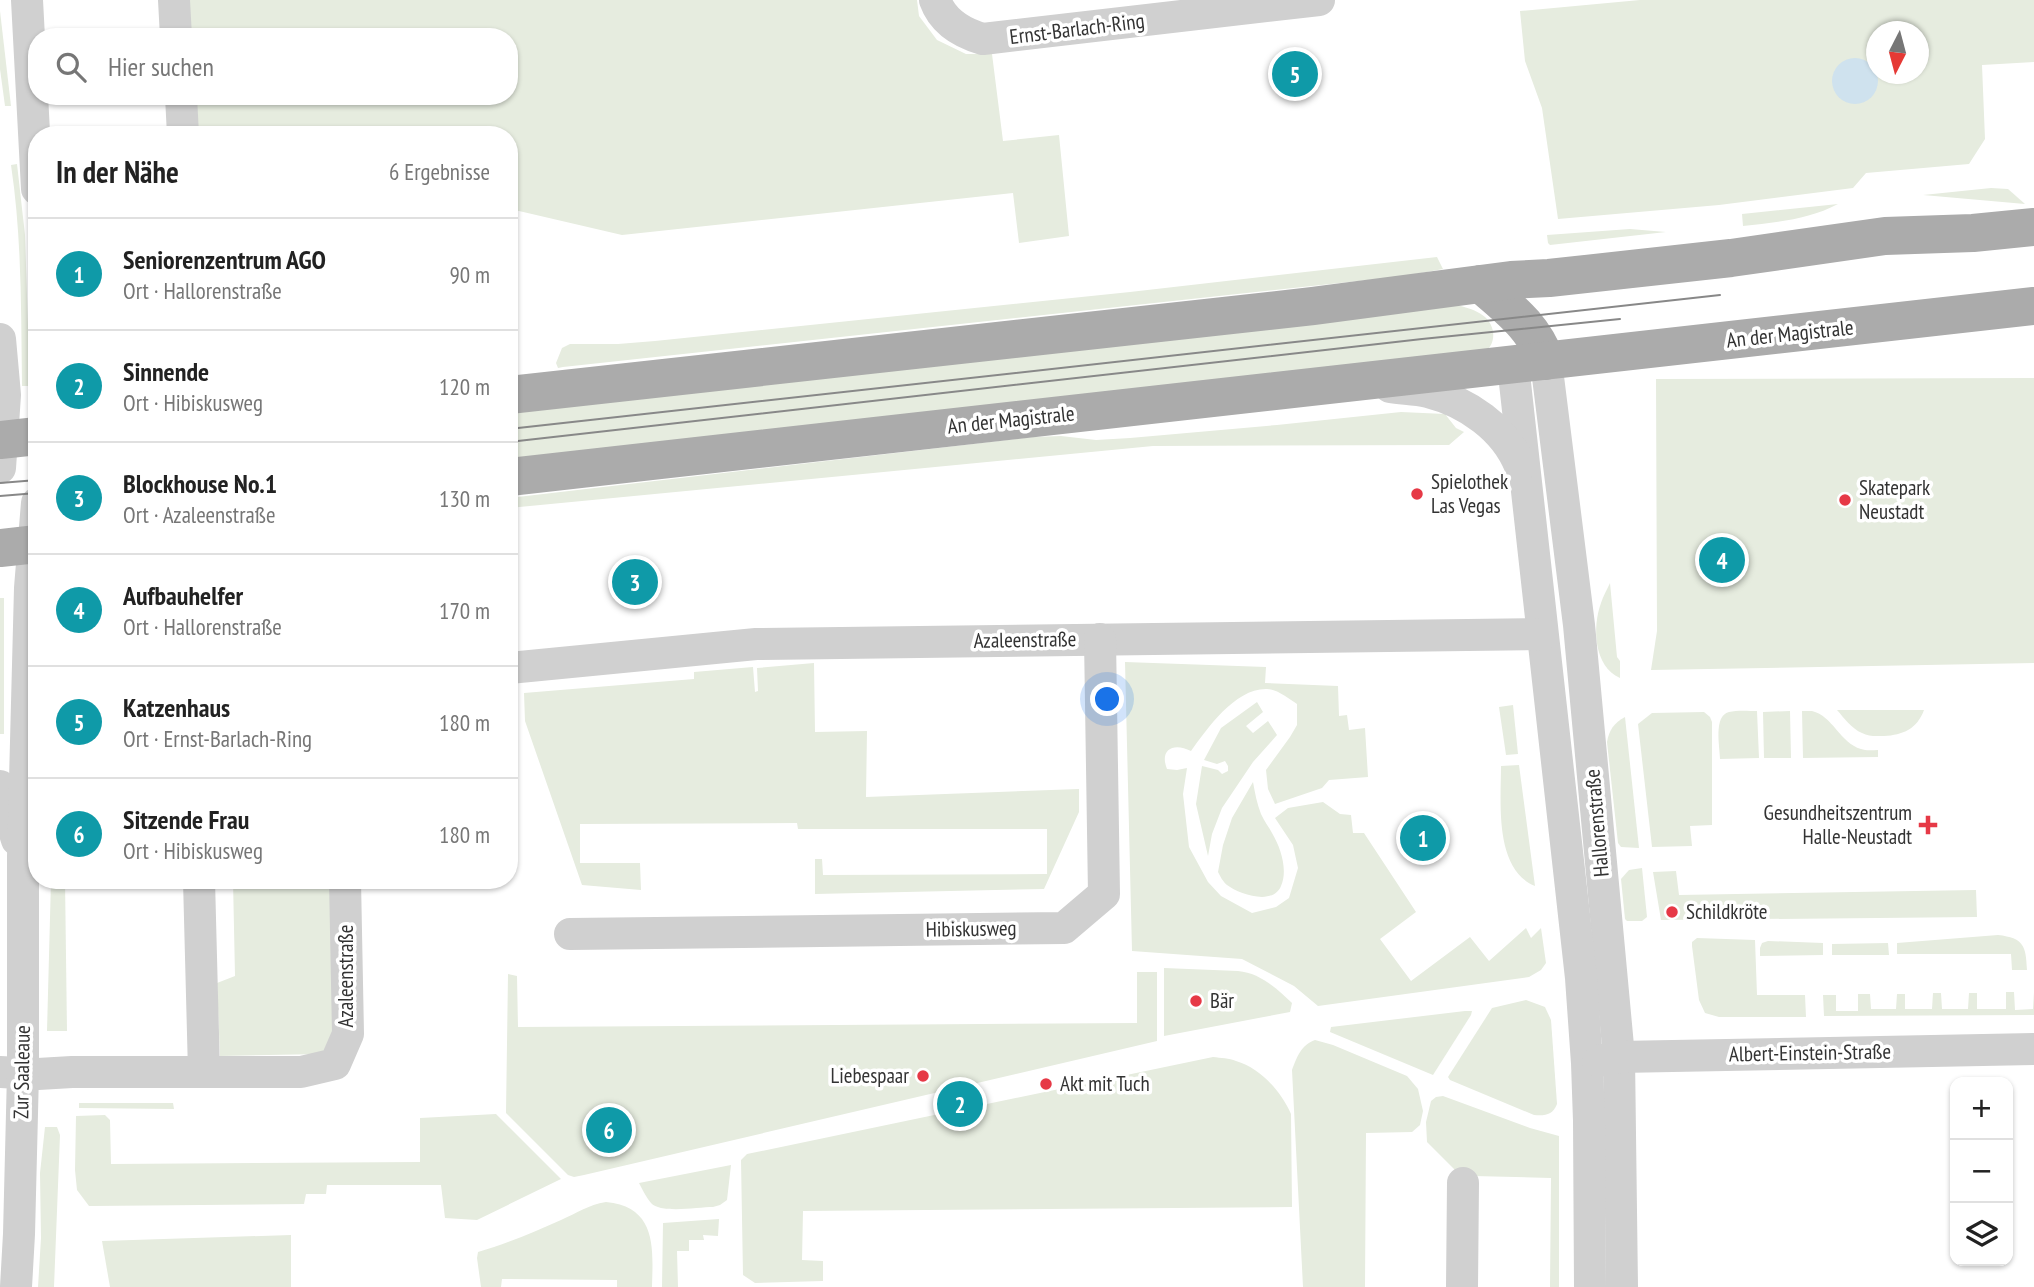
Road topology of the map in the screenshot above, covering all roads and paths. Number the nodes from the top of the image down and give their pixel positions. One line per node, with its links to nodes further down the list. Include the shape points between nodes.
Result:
1 (27, 0): 5 (street)
2 (174, 0): 6 (street)
3 (935, 0): 4 (street, Ernst-Barlach-Ring, via 950,22 983,39)
4 (1319, 0)
5 (28, 28)
6 (176, 28)
7 (33, 105): 9 (street)
8 (181, 105): 10 (street)
9 (34, 126)
10 (183, 126)
11 (2034, 227): 12 (main road, via 1885,236)
12 (1549, 278): 13 (main road); 15 (main road)
13 (1481, 284): 15 (main road); 19 (main road)
14 (2034, 306): 17 (main road, An der Magistrale)
15 (1524, 323): 17 (main road, via 1540,343)
16 (0, 339): 20 (street)
17 (1530, 363): 18 (main road, An der Magistrale); 22 (street, Hallorenstraße); 35 (street, Hallorenstraße, via 1579,625)
18 (1353, 382): 21 (main road, An der Magistrale); 22 (street, via 1428,392 1461,404 1502,436)
19 (518, 394)
20 (10, 446)
21 (518, 476)
22 (1526, 481): 25 (street, Hallorenstraße)
23 (23, 546): 24 (street, Zur Saaleaue)
24 (28, 576)
25 (1542, 634): 26 (street, Azaleenstraße); 36 (street, Hallorenstraße)
26 (1100, 639): 28 (street, Azaleenstraße, via 756,644); 33 (street, Hibiskusweg, via 1104,894 1064,928)
27 (28, 665): 30 (street, Zur Saaleaue)
28 (518, 667)
29 (0, 786): 30 (street, Zur Saaleaue)
30 (23, 858): 37 (street, Zur Saaleaue)
31 (200, 889): 38 (street)
32 (345, 889): 38 (street, Azaleenstraße, via 348,1034 335,1065 301,1072)
33 (569, 934)
34 (2034, 1049): 35 (street, Albert-Einstein-Straße)
35 (1619, 1057): 36 (street, Albert-Einstein-Straße); 43 (street, Hallorenstraße)
36 (1587, 1063): 42 (street, Hallorenstraße)
37 (11, 1072): 38 (street, Azaleenstraße); 40 (street, Zur Saaleaue)
38 (204, 1072)
39 (1463, 1182): 41 (street)
40 (16, 1287)
41 (1462, 1287)
42 (1590, 1287)
43 (1622, 1287)

